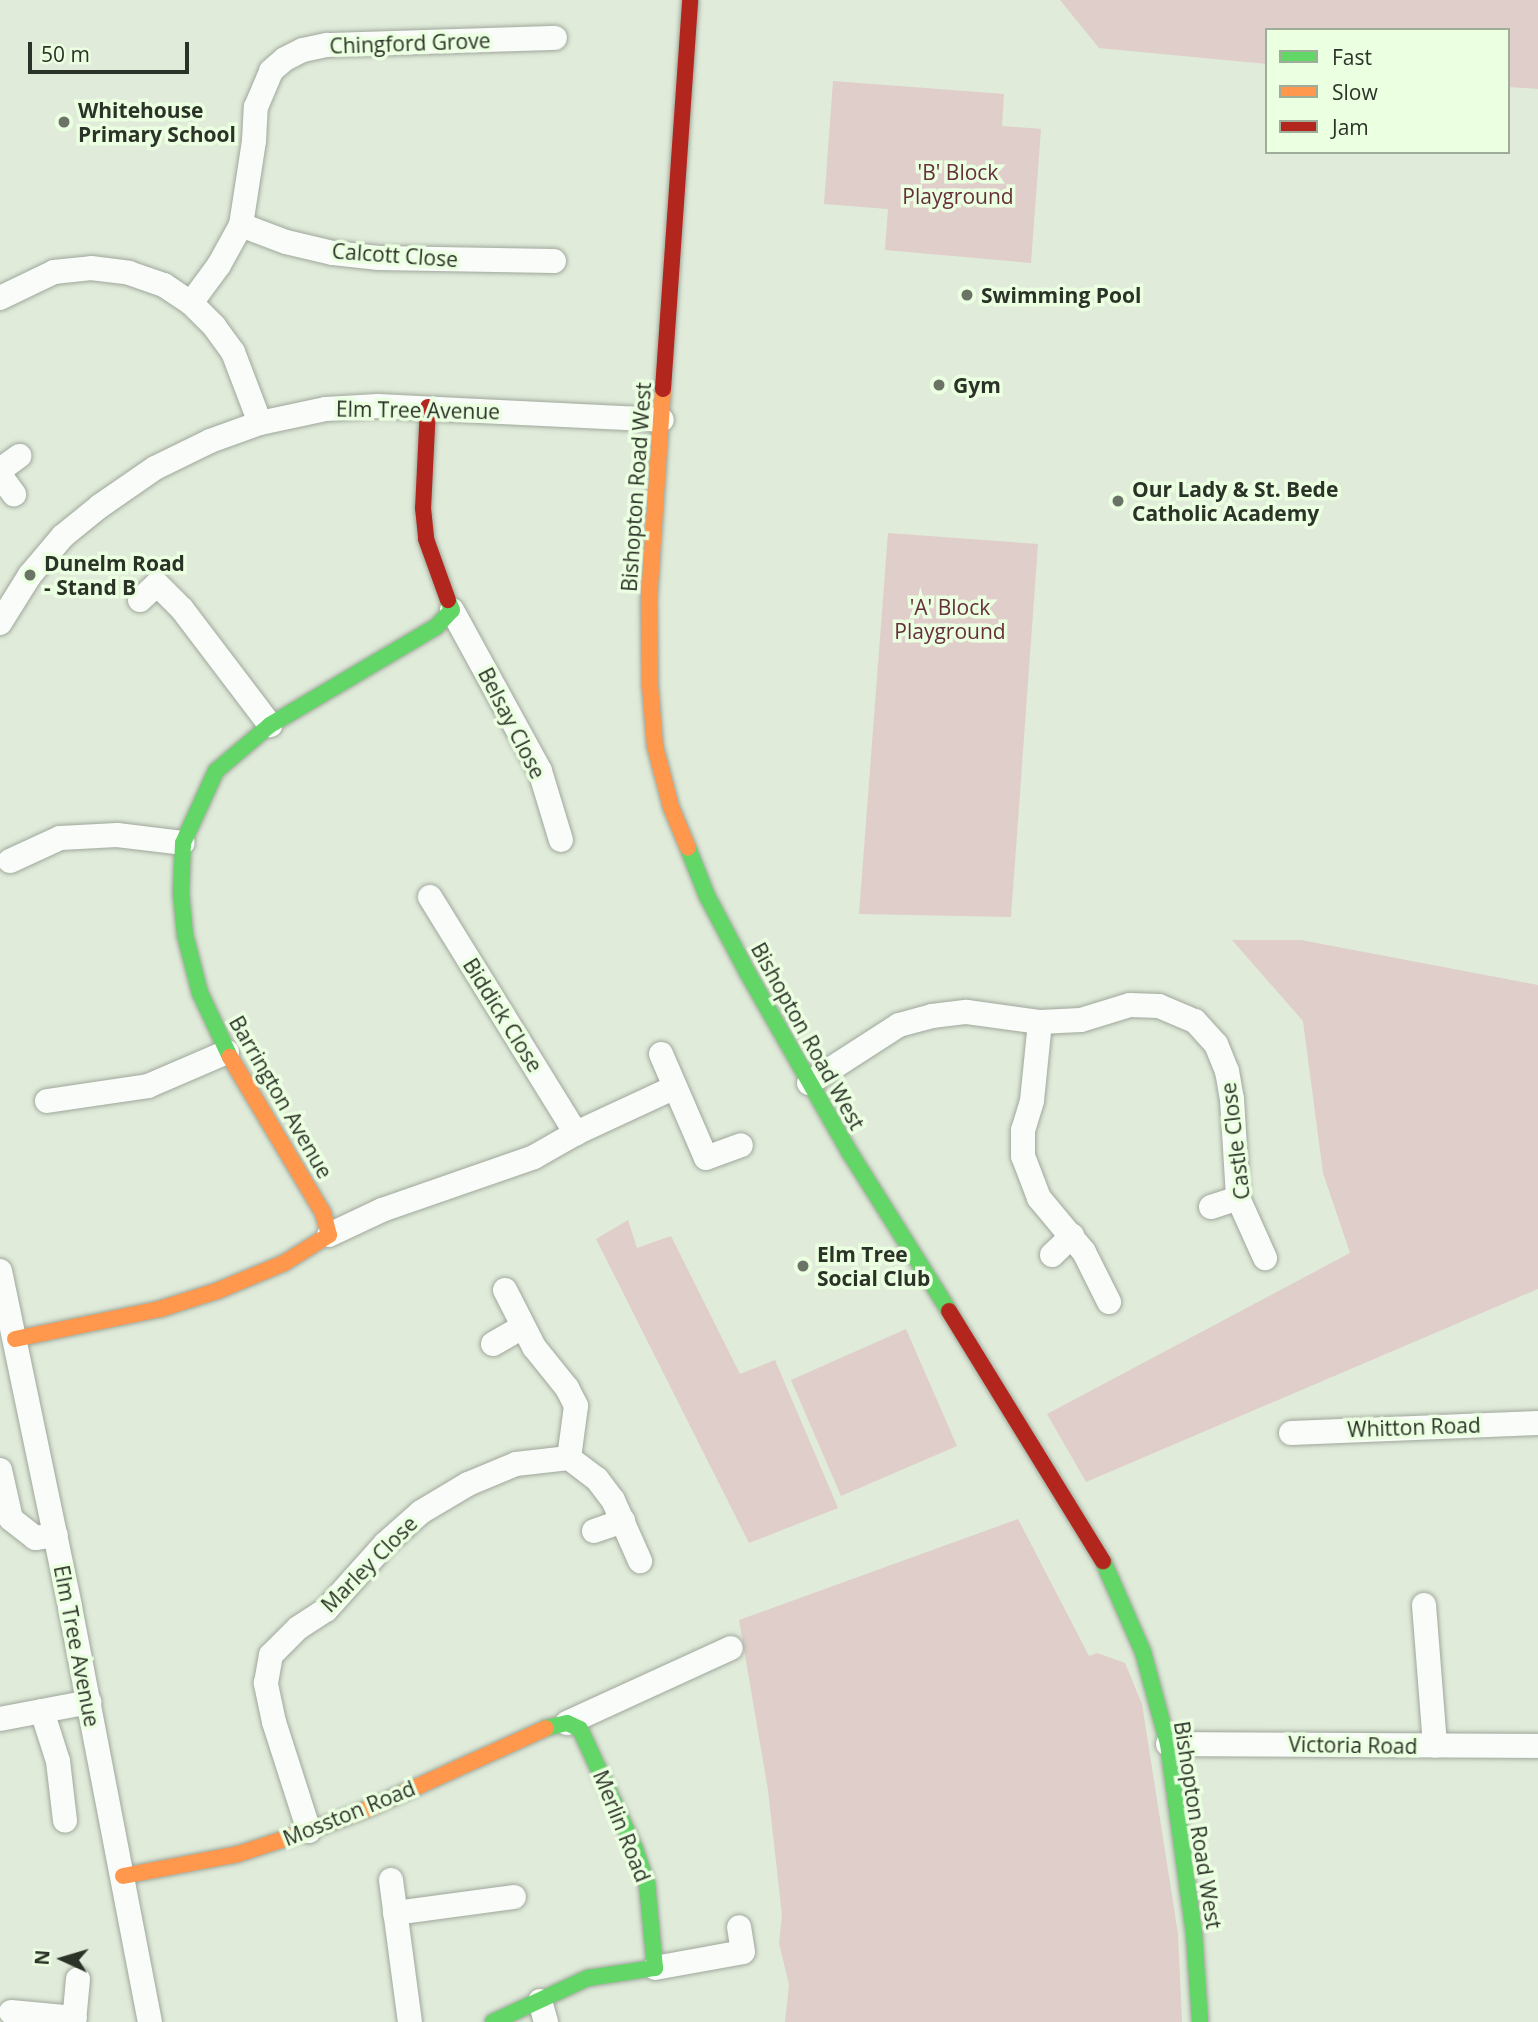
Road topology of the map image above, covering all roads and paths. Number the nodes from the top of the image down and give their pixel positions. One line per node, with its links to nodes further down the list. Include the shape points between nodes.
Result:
1 (690, 0): 8 (street, Bishopton Road West)
2 (555, 38): 3 (street, Chingford Grove, via 327,46 285,59 271,71 256,107)
3 (240, 225): 4 (street, Calcott Close, via 333,253); 6 (street, Chingford Grove)
4 (554, 261)
5 (0, 298): 6 (street, via 54,272 92,268 129,272 164,285)
6 (191, 303): 9 (street, via 233,352)
7 (428, 407): 8 (street, Elm Tree Avenue); 9 (street, Elm Tree Avenue, via 326,409); 11 (street, via 426,539)
8 (662, 420): 21 (street, Bishopton Road West, via 649,601 655,746 671,807 707,896)
9 (260, 423): 12 (street, Elm Tree Avenue, via 155,468 100,506 63,536 30,575)
10 (140, 600): 13 (street, via 157,584 182,609)
11 (452, 610): 13 (street, Barrington Avenue, via 436,626); 14 (street, Belsay Close, via 540,771)
12 (0, 623)
13 (270, 725): 15 (street, Barrington Avenue, via 216,771)
14 (561, 840)
15 (183, 843): 16 (street, via 117,835 60,838); 19 (street, Barrington Avenue, via 185,935 200,993)
16 (10, 861)
17 (430, 897): 24 (street, Biddick Close)
18 (1040, 1022): 21 (street, Castle Close, via 967,1012 932,1016 899,1025); 26 (street, Castle Close, via 1081,1020 1130,1005 1159,1006 1195,1021 1216,1044 1227,1071); 29 (street, via 1023,1156 1039,1198)
19 (227, 1052): 23 (street, via 148,1086); 28 (street, Barrington Avenue, via 323,1213)
20 (662, 1054): 22 (street)
21 (809, 1083): 52 (street, Bishopton Road West, via 1097,1546 1143,1652)
22 (675, 1087): 24 (street); 25 (street, via 706,1158)
23 (47, 1101)
24 (576, 1133): 28 (street, via 534,1157 382,1210)
25 (741, 1145)
26 (1238, 1198): 27 (street); 31 (street, Castle Close)
27 (1211, 1207)
28 (329, 1235): 37 (street, via 284,1263 217,1291)
29 (1072, 1236): 30 (street); 34 (street)
30 (1052, 1255)
31 (1265, 1258)
32 (0, 1271): 37 (street, Elm Tree Avenue)
33 (505, 1290): 35 (street)
34 (1109, 1302)
35 (522, 1328): 36 (street); 40 (street, via 576,1406)
36 (493, 1344)
37 (11, 1351): 44 (street, Elm Tree Avenue)
38 (1538, 1423): 39 (street, Whitton Road)
39 (1291, 1433)
40 (569, 1458): 42 (street, via 597,1479); 56 (street, Marley Close, via 516,1464 468,1484 421,1512 385,1544 326,1610 298,1628 271,1656 265,1683)
41 (0, 1470): 44 (street, via 10,1519 35,1538)
42 (623, 1521): 43 (street); 45 (street)
43 (594, 1531)
44 (55, 1535): 48 (street, Elm Tree Avenue)
45 (640, 1561)
46 (1424, 1605): 53 (street)
47 (731, 1648): 51 (street, Mosston Road)
48 (89, 1702): 49 (street); 57 (street, Elm Tree Avenue)
49 (43, 1711): 50 (street); 55 (street, via 58,1761)
50 (0, 1719)
51 (573, 1726): 56 (street, Mosston Road, via 553,1725); 62 (street, Merlin Road, via 635,1849 647,1884)
52 (1168, 1744): 53 (street, Victoria Road); 70 (street, Bishopton Road West, via 1192,1921)
53 (1434, 1746): 54 (street, Victoria Road)
54 (1538, 1746)
55 (65, 1821)
56 (309, 1831): 57 (street, Mosston Road, via 238,1854)
57 (123, 1876): 67 (street, Elm Tree Avenue)
58 (391, 1880): 60 (street)
59 (514, 1897): 60 (street)
60 (395, 1913): 68 (street)
61 (739, 1927): 62 (street, via 743,1952)
62 (655, 1968): 64 (street, via 588,1978)
63 (78, 1979): 66 (street)
64 (543, 2011): 69 (street)
65 (11, 2012): 66 (street)
66 (75, 2020)
67 (150, 2022)
68 (410, 2022)
69 (493, 2022)
70 (1200, 2022)

